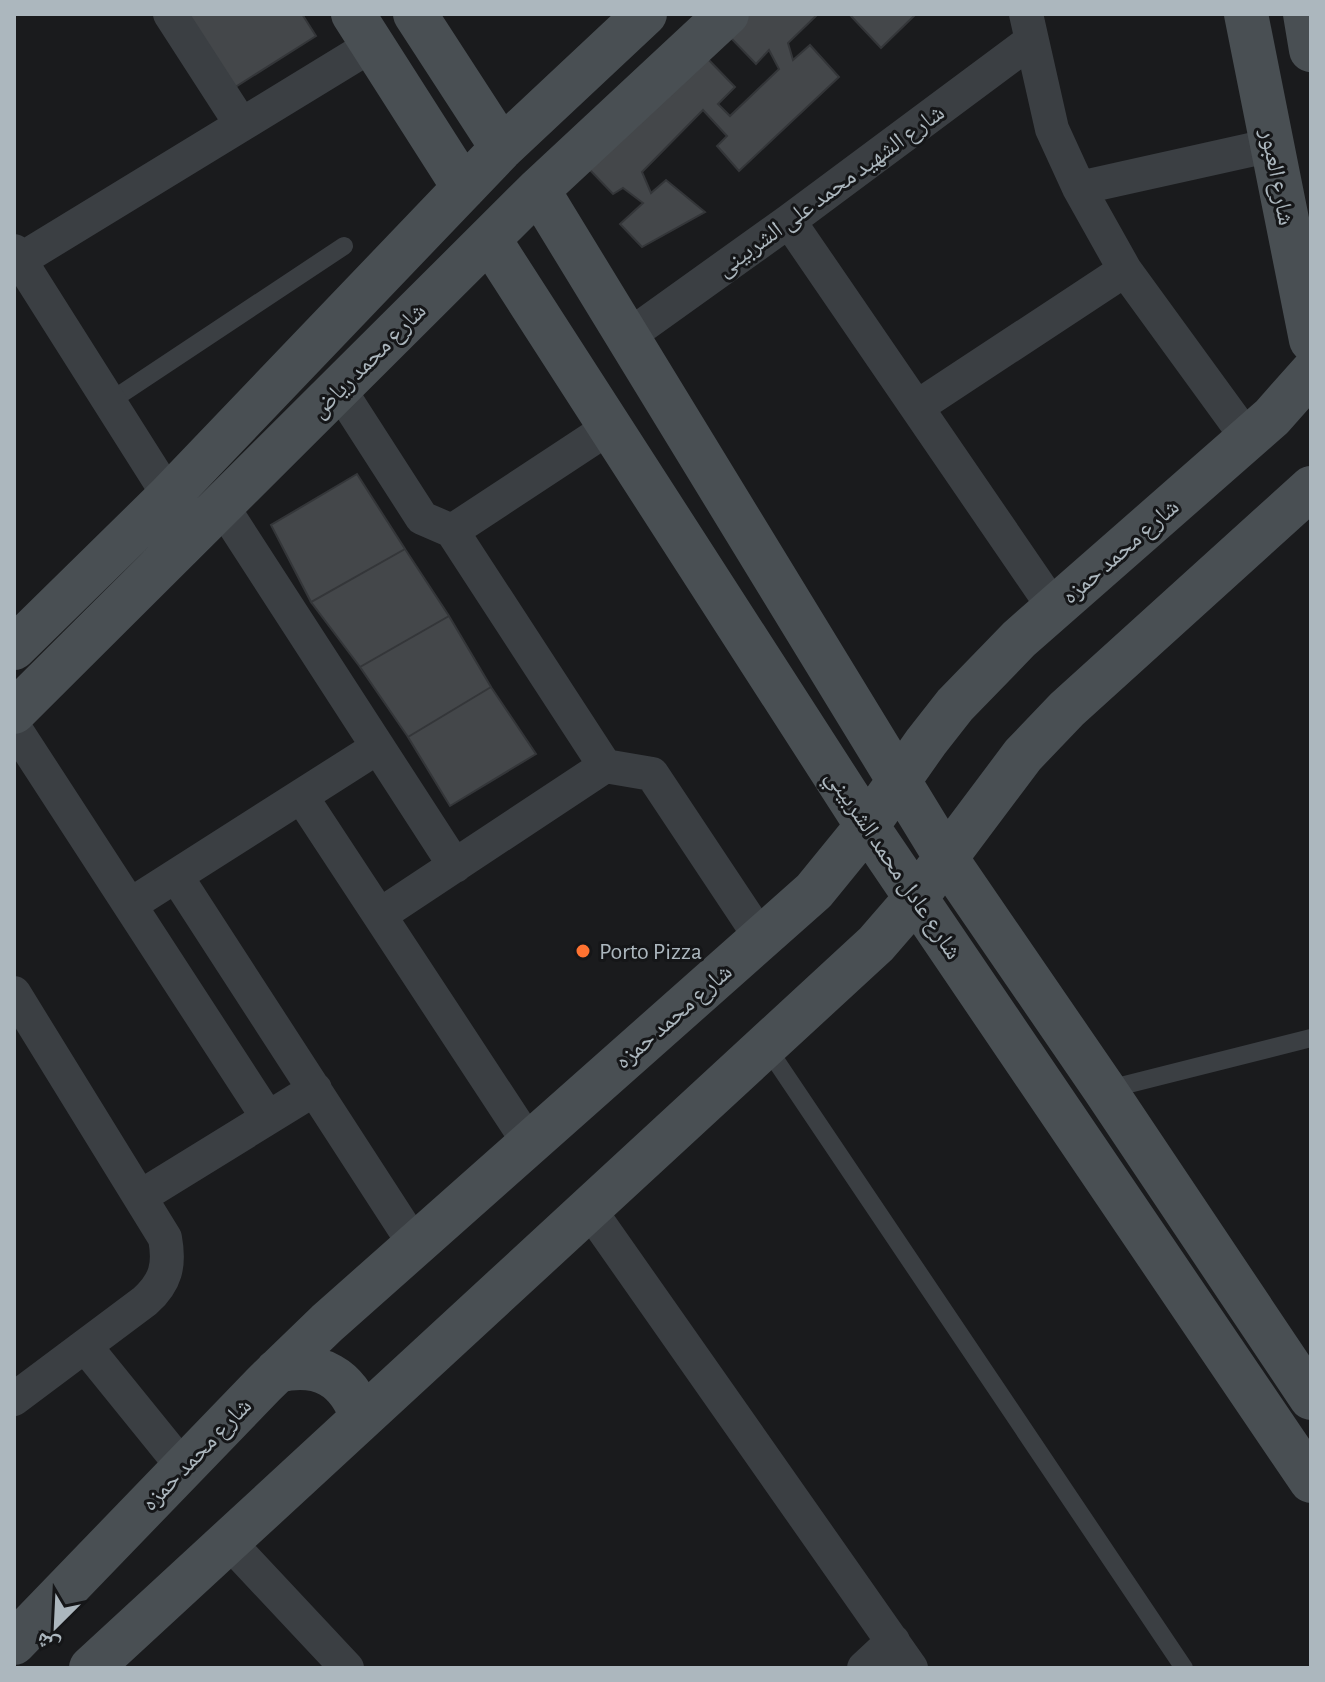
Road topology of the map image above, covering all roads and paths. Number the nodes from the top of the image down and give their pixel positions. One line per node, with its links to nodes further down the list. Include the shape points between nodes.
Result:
1 (170, 14): 10 (street)
2 (415, 14): 12 (street)
3 (645, 14): 12 (street, شارع محمد رياض)
4 (727, 14): 15 (street, شارع محمد رياض)
5 (1246, 14): 11 (street, شارع العبور)
6 (1305, 14): 9 (street)
7 (1029, 27): 14 (street, via 1052,129); 16 (street, شارع الشهيد محمد على الشربينى)
8 (362, 30): 10 (street); 13 (street)
9 (1311, 50)
10 (241, 124): 20 (street)
11 (1272, 145): 14 (street); 17 (street, شارع العبور)
12 (502, 148): 13 (street, شارع محمد رياض)
13 (464, 188): 32 (street, شارع محمد رياض)
14 (1079, 188): 21 (street)
15 (538, 190): 18 (street, شارع محمد رياض); 22 (street, شارع عادل محمد الشربيني)
16 (789, 221): 22 (street, شارع الشهيد محمد على الشربينى); 27 (street)
17 (1300, 229): 23 (street, شارع العبور)
18 (489, 239): 25 (street, شارع محمد رياض); 28 (street, شارع عادل محمد الشربيني)
19 (344, 246): 26 (lane)
20 (17, 256): 26 (street)
21 (1125, 270): 27 (street); 29 (street)
22 (627, 337): 43 (street, شارع عادل محمد الشربيني)
23 (1311, 340)
24 (1311, 373): 29 (street, شارع محمد حمزه)
25 (339, 389): 31 (street, شارع محمد رياض); 33 (street, via 422,518)
26 (109, 402): 32 (street)
27 (917, 407): 36 (street)
28 (610, 427): 33 (street); 45 (street, شارع عادل محمد الشربيني)
29 (1248, 439): 36 (street, شارع محمد حمزه)
30 (1311, 488): 46 (street, via 1067,709 1023,755)
31 (222, 506): 34 (street, شارع محمد رياض); 41 (street)
32 (157, 508): 34 (street, via 144,530 147,541 155,549); 35 (street, شارع محمد رياض)
33 (452, 531): 42 (street)
34 (176, 553): 37 (street, شارع محمد رياض)
35 (86, 578): 37 (street, via 109,581 120,601); 38 (street, شارع محمد رياض)
36 (1054, 608): 43 (street, شارع محمد حمزه, via 955,705)
37 (117, 612): 39 (street, شارع محمد رياض)
38 (14, 648)
39 (14, 712)
40 (14, 727): 50 (street)
41 (378, 747): 44 (street); 47 (street)
42 (605, 766): 47 (street); 52 (street, via 652,774)
43 (899, 780): 45 (street, شارع محمد حمزه); 46 (street, شارع عادل محمد الشربيني)
44 (301, 796): 48 (street); 51 (street)
45 (867, 826): 49 (street, شارع عادل محمد الشربيني); 52 (street, شارع محمد حمزه, via 814,891)
46 (946, 858): 49 (street); 57 (street, شارع عادل محمد الشربيني)
47 (455, 866): 51 (street)
48 (176, 876): 50 (street); 56 (street)
49 (915, 899): 55 (street, via 876,944); 69 (street, شارع عادل محمد الشربيني)
50 (130, 905): 58 (street)
51 (380, 915): 59 (street)
52 (761, 938): 59 (street, شارع محمد حمزه)
53 (14, 993): 60 (street)
54 (1311, 1038): 57 (lane)
55 (766, 1046): 61 (street); 76 (lane)
56 (315, 1089): 58 (street); 62 (street)
57 (1105, 1090): 65 (street, شارع عادل محمد الشربيني)
58 (268, 1118): 60 (street)
59 (529, 1143): 62 (street, شارع محمد حمزه)
60 (140, 1197): 63 (street, via 165,1238 167,1272 158,1290)
61 (589, 1209): 67 (street); 72 (street)
62 (415, 1245): 64 (street, شارع محمد حمزه)
63 (85, 1346): 66 (street); 68 (street)
64 (277, 1371): 67 (street, via 313,1368 330,1375 345,1386); 68 (street, شارع محمد حمزه)
65 (1306, 1383)
66 (16, 1393)
67 (362, 1418): 70 (street)
68 (183, 1467): 71 (street, شارع محمد حمزه)
69 (1311, 1481)
70 (228, 1541): 73 (street); 74 (street)
71 (14, 1643)
72 (902, 1655): 75 (street)
73 (91, 1668)
74 (347, 1668)
75 (864, 1668)
76 (1184, 1668)

